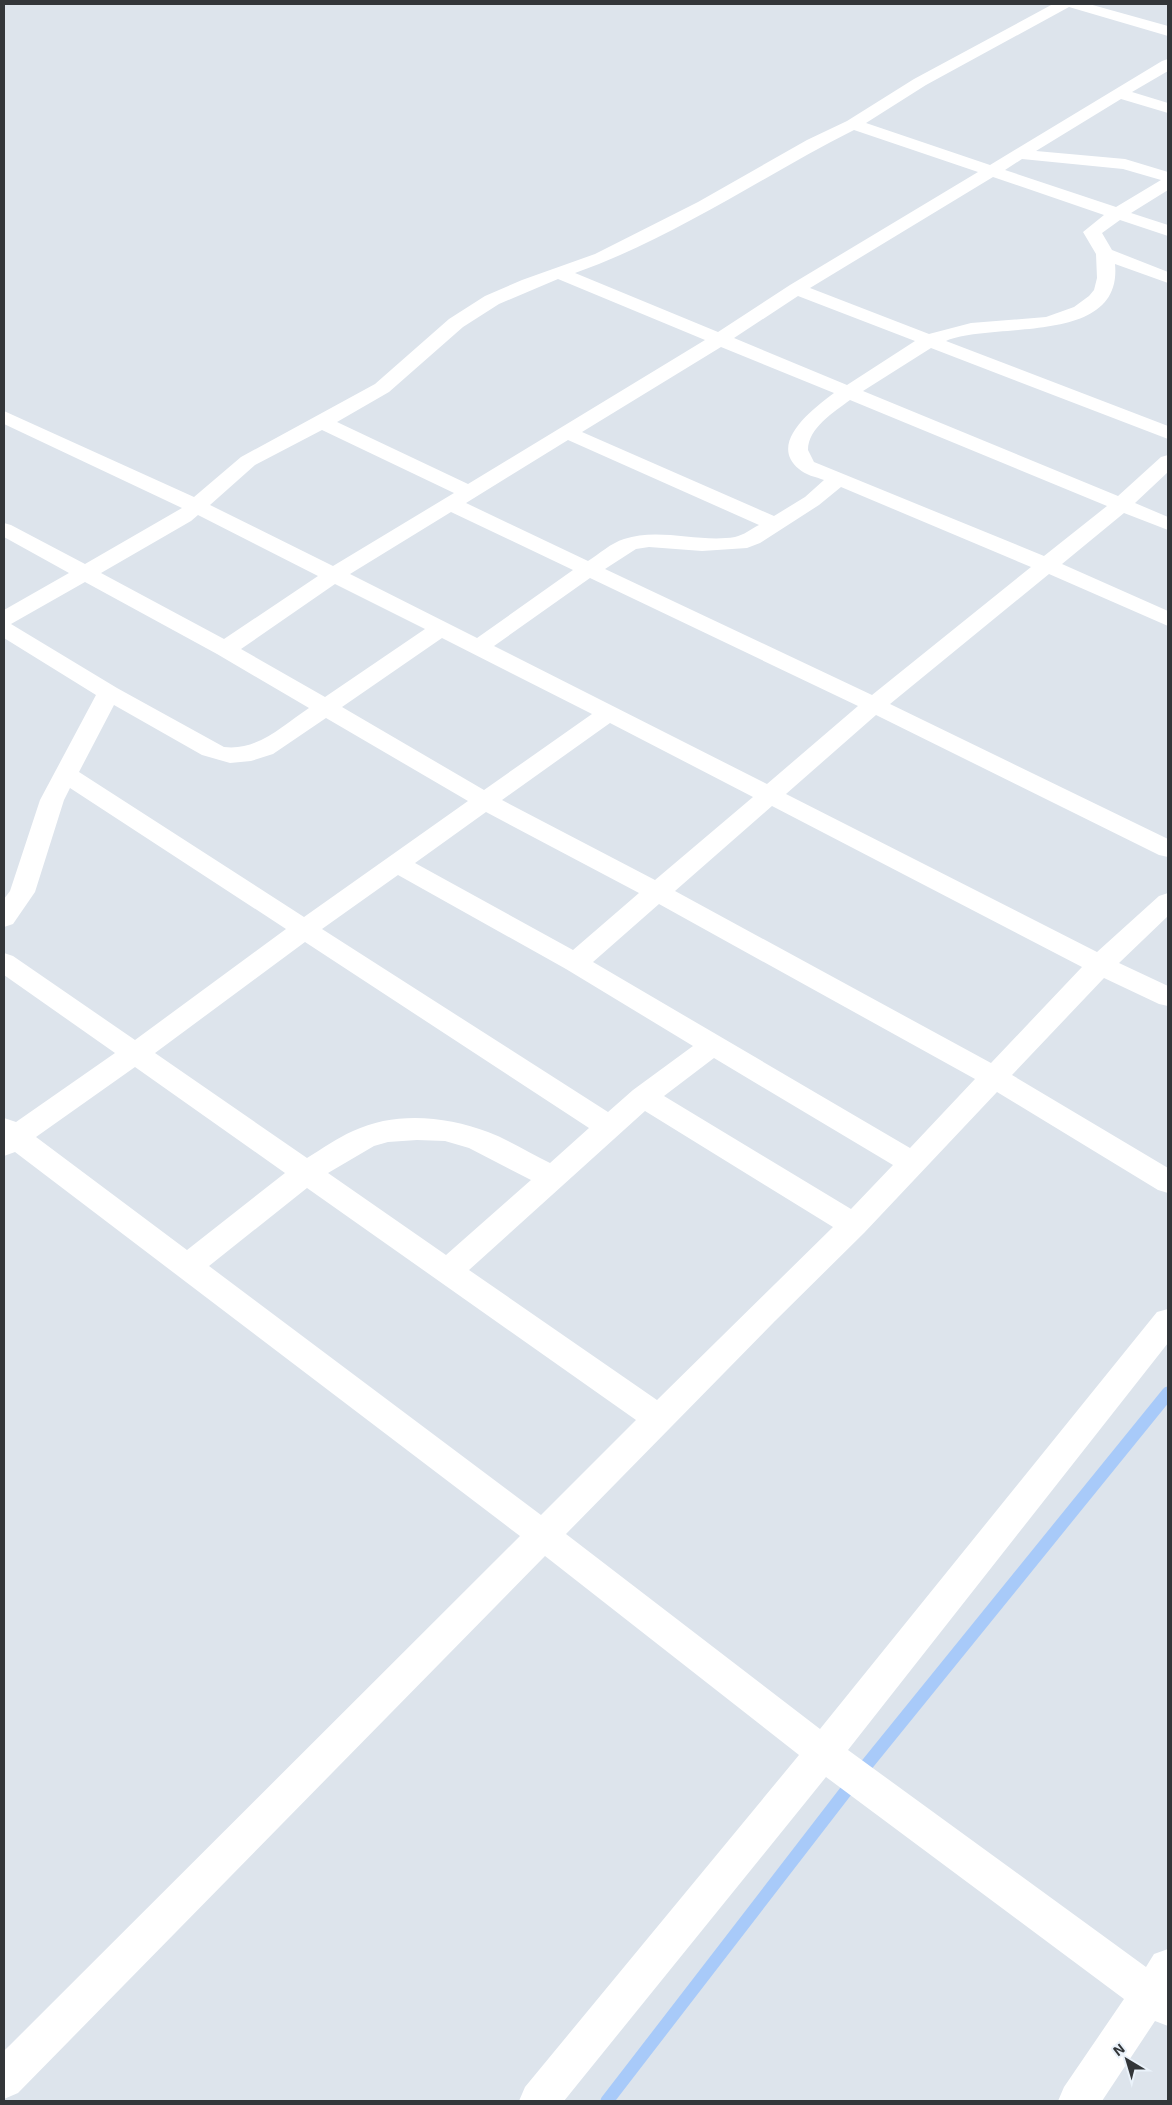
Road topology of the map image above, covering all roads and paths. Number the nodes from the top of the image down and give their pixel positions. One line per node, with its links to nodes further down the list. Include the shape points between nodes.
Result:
1 (1064, 4): 7 (street, via 920,82)
2 (1073, 4): 3 (street)
3 (1168, 31)
4 (1168, 64): 5 (street)
5 (1121, 94): 6 (street); 8 (street)
6 (1168, 108)
7 (853, 124): 9 (street); 15 (street, via 704,206 601,258)
8 (1018, 154): 9 (street); 10 (street, via 1125,164)
9 (991, 171): 12 (street); 17 (street)
10 (1168, 178)
11 (1168, 184): 12 (street)
12 (1117, 214): 13 (street); 14 (street, via 1092,232)
13 (1168, 231)
14 (1105, 254): 16 (street); 19 (street, via 1106,288 1076,312 1057,320 972,328)
15 (561, 274): 18 (street); 22 (street, via 501,296 463,318 382,388)
16 (1168, 278)
17 (796, 289): 18 (street); 19 (street)
18 (719, 340): 20 (street); 23 (street)
19 (930, 340): 20 (street); 24 (street)
20 (847, 393): 26 (street, via 812,422 803,432 798,446 799,459 807,466); 28 (street)
21 (4, 417): 29 (street)
22 (322, 422): 27 (street); 29 (street, via 248,461)
23 (566, 432): 27 (street); 30 (street)
24 (1168, 432)
25 (1168, 461): 28 (street)
26 (838, 479): 30 (street, via 812,501); 33 (street)
27 (460, 498): 34 (street); 36 (street)
28 (1121, 505): 31 (street); 33 (street)
29 (196, 506): 35 (street, via 184,518); 36 (street)
30 (775, 524): 34 (street, via 752,538 726,545 649,541 630,544)
31 (1168, 524)
32 (4, 529): 35 (street)
33 (1046, 565): 38 (street); 44 (street)
34 (589, 569): 41 (street); 44 (street)
35 (86, 573): 37 (street); 42 (street)
36 (332, 576): 40 (street); 42 (street)
37 (4, 619)
38 (1168, 619)
39 (4, 629): 43 (street)
40 (440, 629): 41 (street); 45 (street)
41 (477, 648): 46 (street)
42 (226, 649): 45 (street)
43 (109, 693): 45 (street, via 222,755 238,756 265,750); 47 (street)
44 (874, 705): 48 (street); 50 (street)
45 (326, 707): 49 (street)
46 (609, 714): 48 (street); 49 (street)
47 (65, 774): 54 (street, via 52,800 22,892); 55 (street)
48 (768, 797): 52 (street); 58 (street)
49 (485, 801): 51 (street); 52 (street)
50 (1168, 849)
51 (396, 863): 55 (street); 57 (street)
52 (656, 892): 57 (street); 62 (street)
53 (1168, 902): 58 (street)
54 (4, 918)
55 (304, 929): 61 (street); 64 (street)
56 (4, 962): 61 (street)
57 (575, 963): 60 (street)
58 (1100, 965): 59 (street); 62 (street)
59 (1168, 997)
60 (713, 1045): 63 (street); 66 (street)
61 (136, 1054): 65 (street); 67 (street)
62 (995, 1078): 66 (street); 69 (street)
63 (644, 1098): 64 (street); 70 (street)
64 (609, 1127): 68 (street)
65 (8, 1136): 71 (street)
66 (913, 1163): 70 (street)
67 (307, 1172): 68 (street, via 364,1138 388,1131 417,1129 445,1130 478,1140); 71 (street); 72 (street)
68 (553, 1178): 72 (street)
69 (1168, 1182)
70 (854, 1225): 74 (street)
71 (187, 1267): 75 (street)
72 (448, 1271): 74 (street)
73 (1168, 1320): 76 (street)
74 (658, 1418): 75 (street)
75 (543, 1535): 76 (street); 78 (street)
76 (823, 1753): 77 (street); 79 (street)
77 (1162, 1989): 80 (street)
78 (4, 2079)
79 (539, 2101)
80 (1078, 2101)

